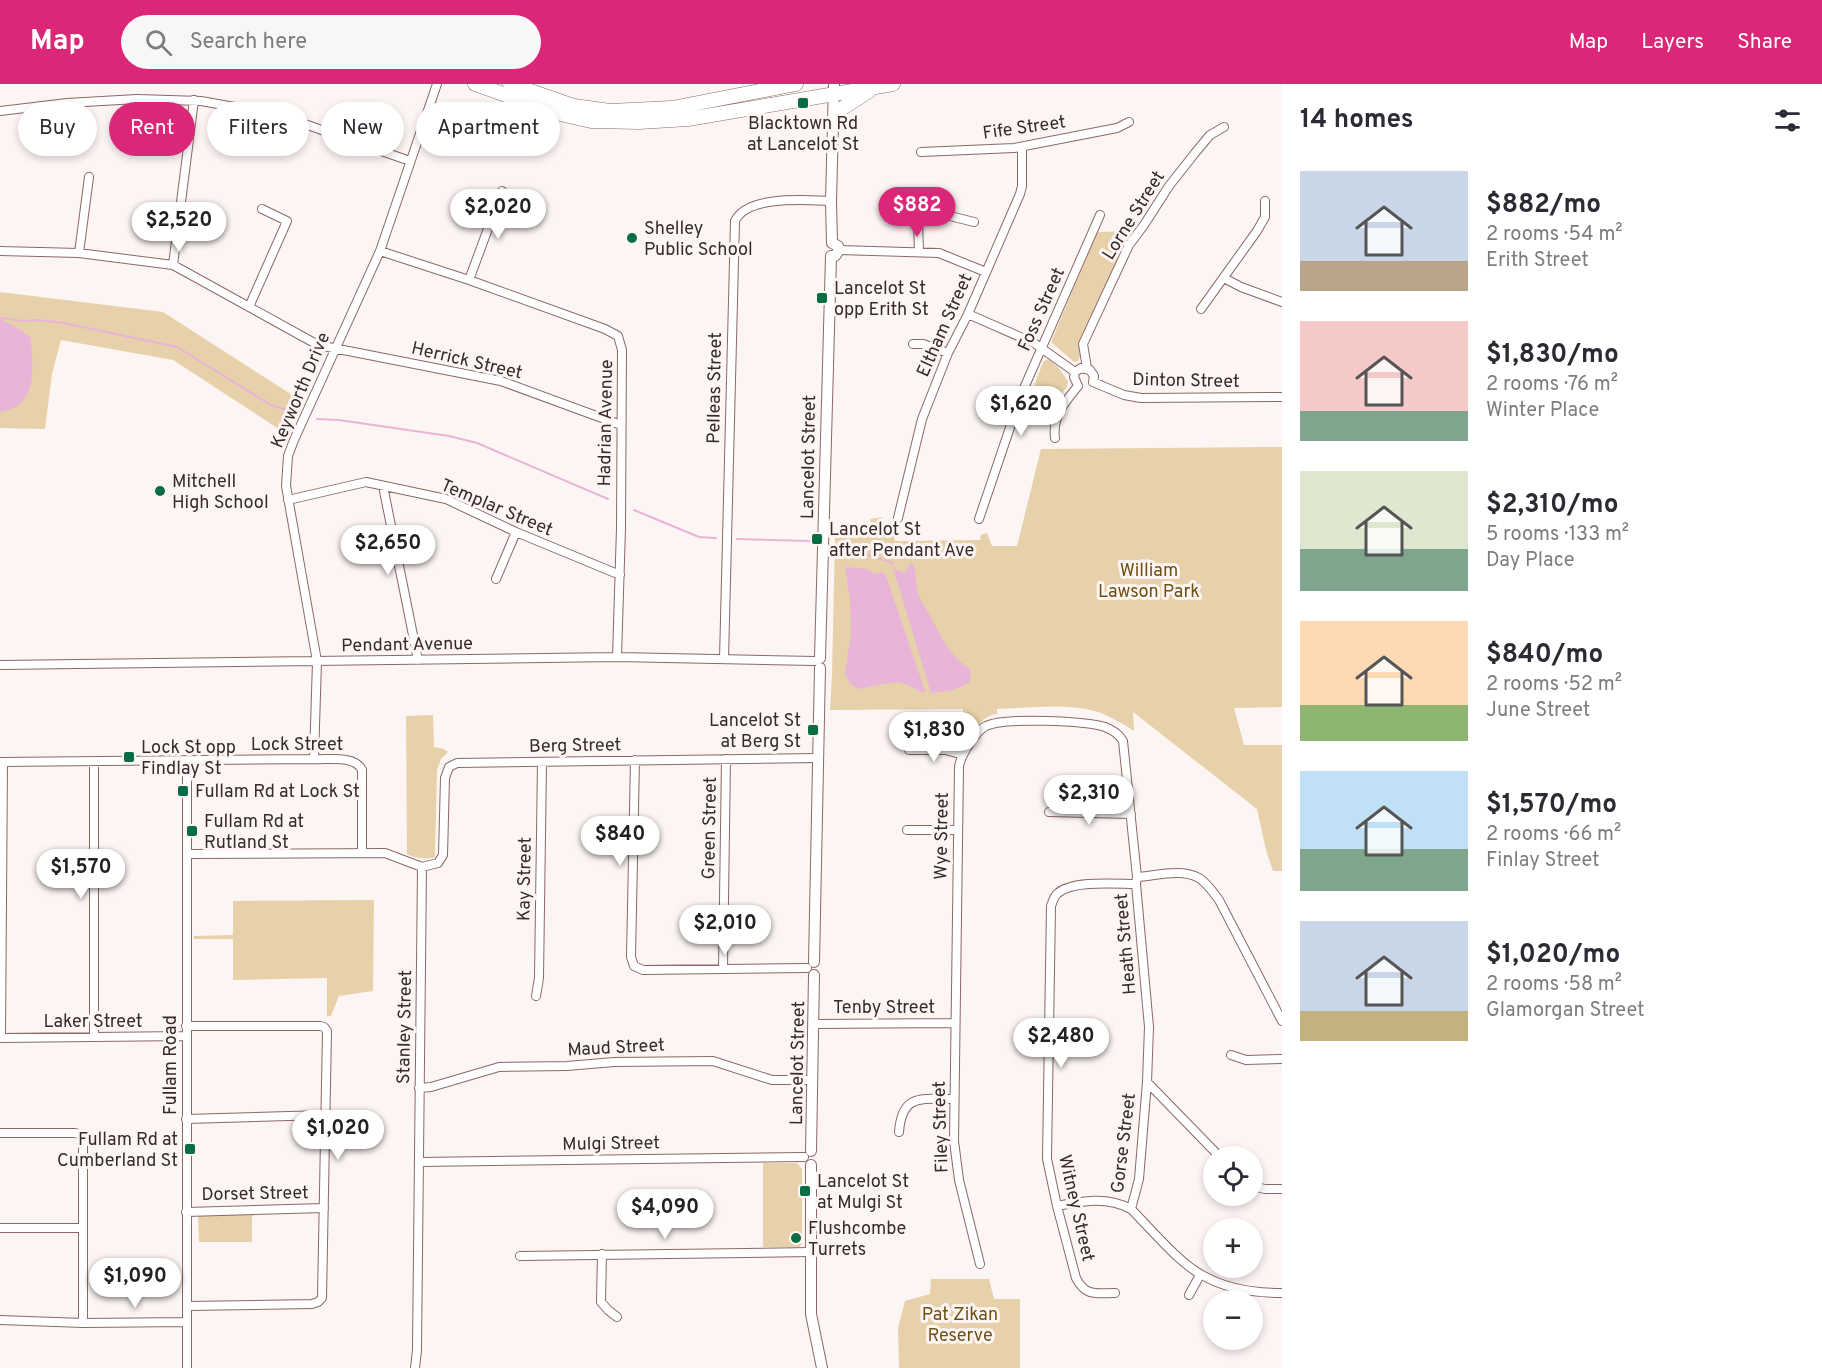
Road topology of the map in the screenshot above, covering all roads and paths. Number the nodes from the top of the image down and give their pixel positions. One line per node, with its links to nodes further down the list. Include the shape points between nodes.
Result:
1 (437, 84): 15 (street, Keyworth Drive)
2 (475, 84): 7 (main road, via 556,113 591,121 627,122 688,119)
3 (510, 84): 4 (main road, via 574,106 610,111 672,108)
4 (796, 84)
5 (893, 84): 6 (main road)
6 (876, 87): 7 (main road); 10 (main road, via 844,106)
7 (834, 89): 10 (street, Lancelot Street)
8 (195, 100): 9 (street, via 126,99); 15 (street, via 279,115); 28 (street)
9 (0, 111)
10 (834, 120): 18 (street, Lancelot Street)
11 (1129, 122): 13 (street, Fife Street, via 1117,128)
12 (1224, 127): 40 (street, Lorne Street, via 1210,135 1195,153 1129,245 1083,344)
13 (1022, 147): 14 (street, Fife Street); 29 (street, Eltham Street, via 1022,190)
14 (921, 152)
15 (410, 161): 24 (street, Keyworth Drive)
16 (89, 177): 27 (street)
17 (502, 191): 31 (street)
18 (831, 201): 23 (street, Lancelot Street); 55 (street, Pelleas Street, via 784,200 756,205 746,208 735,222)
19 (1264, 201): 30 (street, via 1265,217)
20 (262, 209): 33 (street, via 287,221)
21 (1100, 214): 37 (street, Foss Street)
22 (974, 222): 26 (street, via 922,214 918,220)
23 (834, 250): 26 (street); 58 (street, Lancelot Street)
24 (380, 251): 31 (street, Hadrian Avenue); 38 (street, Keyworth Drive)
25 (0, 252): 27 (street)
26 (919, 252): 29 (street, via 946,254)
27 (79, 253): 28 (street)
28 (173, 265): 33 (street, Herrick Street)
29 (986, 272): 35 (street, Eltham Street)
30 (1224, 278): 32 (street); 34 (street)
31 (469, 280): 45 (street, Hadrian Avenue, via 618,336 622,350)
32 (1282, 302)
33 (249, 307): 38 (street, Herrick Street, via 318,345)
34 (1201, 309)
35 (968, 314): 37 (street); 39 (street, Eltham Street)
36 (913, 344): 39 (street)
37 (1042, 348): 41 (street); 50 (street, Foss Street, via 1021,395)
38 (335, 349): 45 (street, Herrick Street, via 501,381); 48 (street, Keyworth Drive, via 288,456)
39 (948, 353): 49 (street, Eltham Street, via 921,418)
40 (1087, 368): 41 (street); 42 (street, via 1092,372)
41 (1076, 372): 43 (street)
42 (1093, 382): 43 (street, via 1086,387); 44 (street, Dinton Street, via 1140,398)
43 (1078, 386): 46 (street, via 1060,409 1053,427)
44 (1282, 397)
45 (621, 425): 52 (street, Hadrian Avenue)
46 (1055, 438)
47 (383, 486): 48 (street, Templar Street, via 366,482); 51 (street, Templar Street, via 446,499); 56 (street)
48 (288, 500): 57 (street, Keyworth Drive)
49 (898, 518)
50 (979, 519)
51 (516, 532): 52 (street, Templar Street); 53 (street)
52 (620, 575): 54 (street, Hadrian Avenue)
53 (496, 579)
54 (617, 657): 55 (street, Pendant Avenue); 56 (street, Pendant Avenue)
55 (724, 659): 58 (street, Pendant Avenue)
56 (418, 660): 57 (street, Pendant Avenue)
57 (317, 661): 59 (street, Pendant Avenue); 64 (street, Keyworth Drive)
58 (818, 662): 63 (street, Lancelot Street)
59 (0, 665)
60 (1120, 736): 62 (street, Wye Street, via 1089,723 992,723 981,729); 72 (street, Heath Street)
61 (909, 750): 62 (street, via 946,750)
62 (963, 755): 74 (street, Wye Street, via 959,767)
63 (818, 758): 65 (street, Berg Street); 80 (street, Lancelot Street)
64 (314, 759): 67 (street, Lock Street); 75 (street, Lock Street, via 351,761 361,768)
65 (726, 759): 66 (street, Berg Street); 79 (street, Green Street)
66 (635, 760): 70 (street, Berg Street); 79 (street, via 631,957 634,966 643,970)
67 (187, 761): 69 (street, Lock Street); 76 (street, Fullam Road)
68 (1, 762): 69 (street, Lock Street); 88 (street)
69 (94, 762): 87 (street)
70 (542, 762): 77 (street, Berg Street, via 450,766 445,778 443,855 438,863); 81 (street, Kay Street)
71 (1049, 812): 72 (street)
72 (1131, 814): 78 (street, Heath Street)
73 (907, 830): 74 (street)
74 (958, 830): 83 (street, Wye Street)
75 (362, 853): 76 (street); 77 (street, via 385,853)
76 (187, 854): 85 (street, Fullam Road)
77 (422, 867): 93 (street, Stanley Street)
78 (1136, 881): 82 (street, Witney Street, via 1182,873 1198,878 1210,888); 92 (street, Heath Street, via 1149,1027); 104 (street, Witney Street, via 1066,888 1056,894 1051,906 1047,1159)
79 (723, 969): 80 (street)
80 (812, 969): 84 (street, Lancelot Street)
81 (536, 996)
82 (1282, 1021)
83 (955, 1023): 84 (street, Tenby Street); 94 (street, Filey Street)
84 (814, 1024): 91 (street, Lancelot Street)
85 (186, 1026): 86 (street, Fullam Road); 95 (street, via 324,1027)
86 (186, 1036): 87 (street, Laker Street); 96 (street, Fullam Road)
87 (94, 1037): 88 (street, Laker Street)
88 (0, 1038)
89 (1231, 1055): 90 (street, via 1246,1060)
90 (1282, 1059)
91 (813, 1080): 93 (street, Maud Street, via 772,1080 713,1060 499,1067); 100 (street, Lancelot Street)
92 (1148, 1082): 99 (street); 106 (street, Gorse Street, via 1139,1179)
93 (419, 1088): 101 (street, Stanley Street)
94 (954, 1099): 97 (street, via 911,1103 902,1112); 113 (street, Filey Street, via 959,1180)
95 (325, 1115): 96 (street); 105 (street)
96 (186, 1119): 107 (street, Fullam Road)
97 (899, 1132)
98 (0, 1133): 109 (street, via 81,1136 85,1144)
99 (1209, 1146)
100 (809, 1158): 101 (street, Mulgi Street); 110 (street, Lancelot Street)
101 (419, 1162): 125 (street, Stanley Street)
102 (1263, 1189): 103 (street)
103 (1282, 1189)
104 (1057, 1206): 106 (street, via 1084,1200 1108,1201); 115 (street, Witney Street, via 1080,1286 1086,1292)
105 (324, 1208): 107 (street, Dorset Street); 118 (street, via 323,1294 318,1302)
106 (1131, 1209): 114 (street)
107 (186, 1212): 118 (street, Fullam Road)
108 (0, 1228): 109 (street)
109 (84, 1228): 122 (street)
110 (811, 1252): 111 (street); 123 (street, Lancelot Street, via 811,1314)
111 (602, 1254): 112 (street); 119 (street, via 602,1302)
112 (520, 1256)
113 (980, 1264)
114 (1200, 1275): 116 (street, via 1258,1293); 117 (street)
115 (1115, 1293)
116 (1282, 1293)
117 (1189, 1294)
118 (187, 1306): 121 (street, Fullam Road)
119 (618, 1317)
120 (0, 1320): 122 (street)
121 (187, 1322): 122 (street); 124 (street, Fullam Road)
122 (83, 1323)
123 (818, 1353): 126 (street, Lancelot Street); 127 (street, Lancelot Street)
124 (187, 1368)
125 (415, 1368)
126 (817, 1368)
127 (822, 1368)

